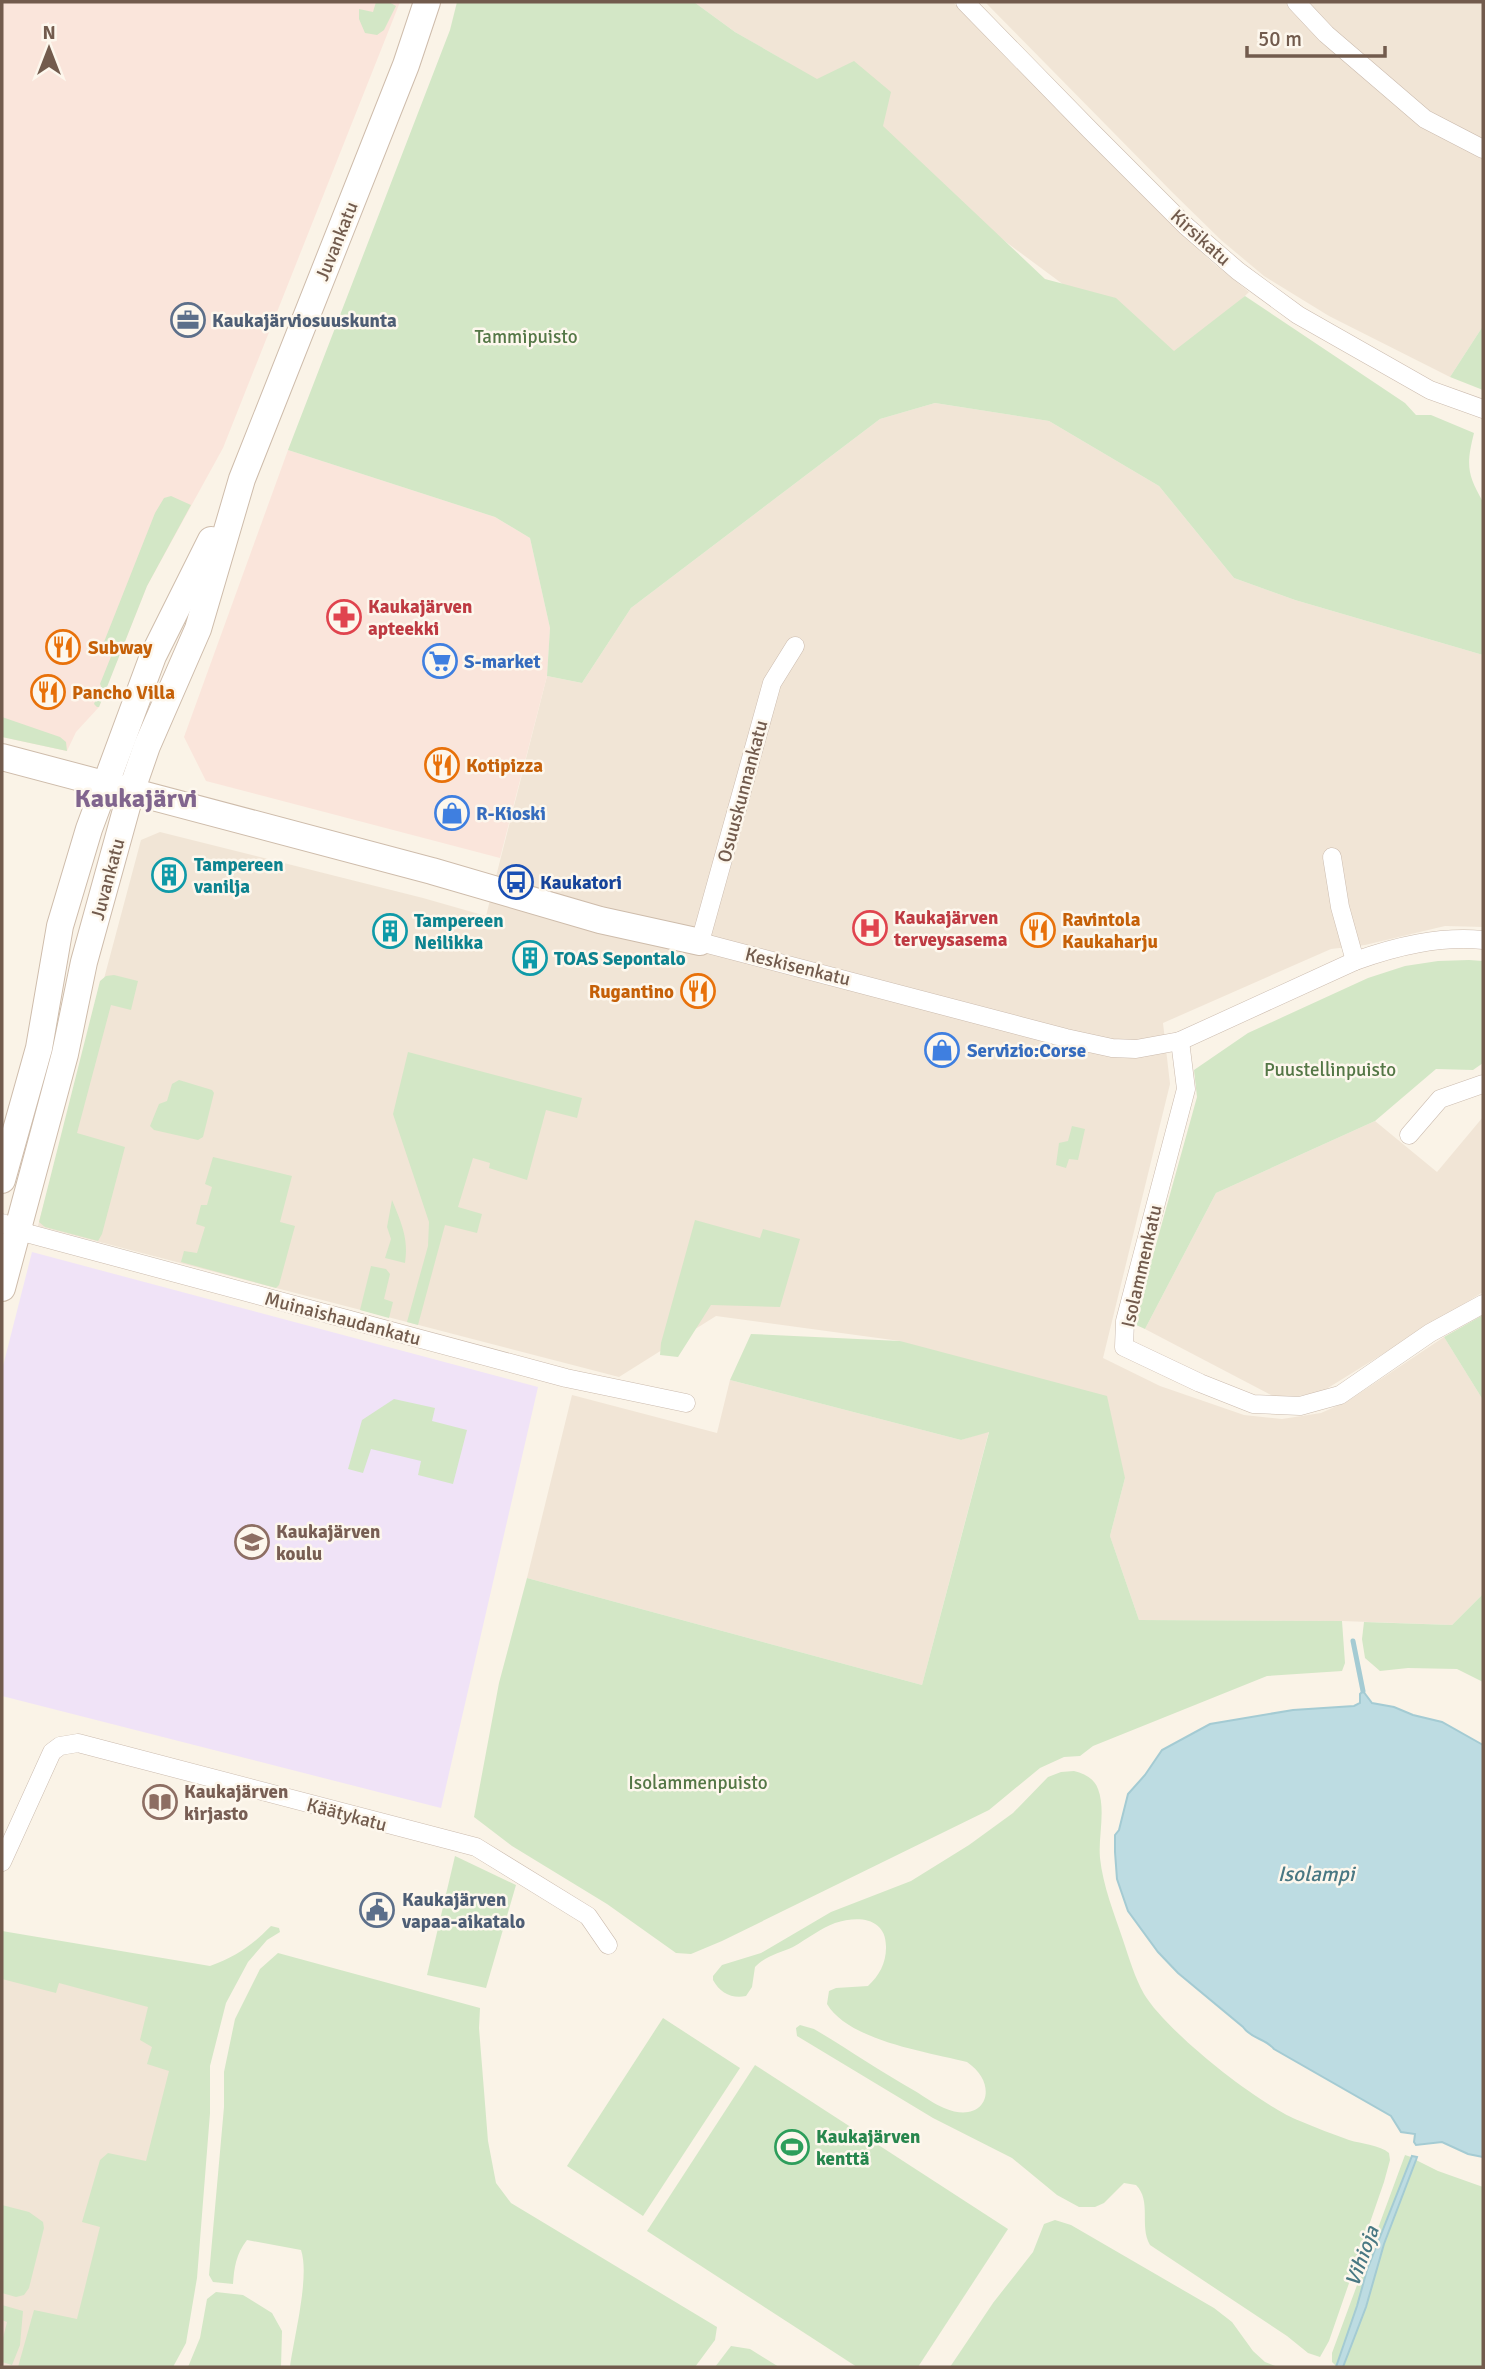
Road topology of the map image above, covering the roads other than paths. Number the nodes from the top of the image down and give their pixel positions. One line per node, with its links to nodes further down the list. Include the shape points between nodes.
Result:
1 (427, 2): 6 (main road, Juvankatu)
2 (965, 2): 5 (street, Kirsikatu, via 1186,226 1238,271 1298,314 1430,390)
3 (1296, 2): 4 (street, via 1326,34 1425,118)
4 (1483, 149)
5 (1483, 409)
6 (242, 479): 9 (main road, Juvankatu, via 153,656); 10 (main road, Juvankatu, via 198,629)
7 (795, 646): 13 (street, Osuuskunnankatu, via 772,683)
8 (2, 757): 9 (main road, Keskisenkatu)
9 (104, 785): 10 (main road, Keskisenkatu); 18 (main road, Juvankatu, via 60,926 39,1048)
10 (131, 792): 13 (main road, Keskisenkatu, via 600,920); 19 (main road, Juvankatu, via 84,962 65,1054)
11 (1332, 858): 14 (street)
12 (1483, 940): 14 (street, Keskisenkatu, via 1438,940)
13 (700, 942): 15 (street, Keskisenkatu, via 1112,1048)
14 (1355, 961): 15 (street, Keskisenkatu)
15 (1181, 1041): 21 (street, Isolammenkatu, via 1186,1089 1125,1321 1124,1347 1253,1404 1300,1406 1339,1395 1430,1333)
16 (1483, 1084): 17 (street, via 1440,1098)
17 (1409, 1135)
18 (2, 1180)
19 (10, 1226): 20 (main road, Juvankatu); 22 (street, Muinaishaudankatu, via 566,1378)
20 (2, 1288)
21 (1483, 1304)
22 (686, 1403)
23 (2, 1862): 24 (street, Käätykatu, via 52,1752 78,1743 476,1847 589,1916)
24 (608, 1945)

